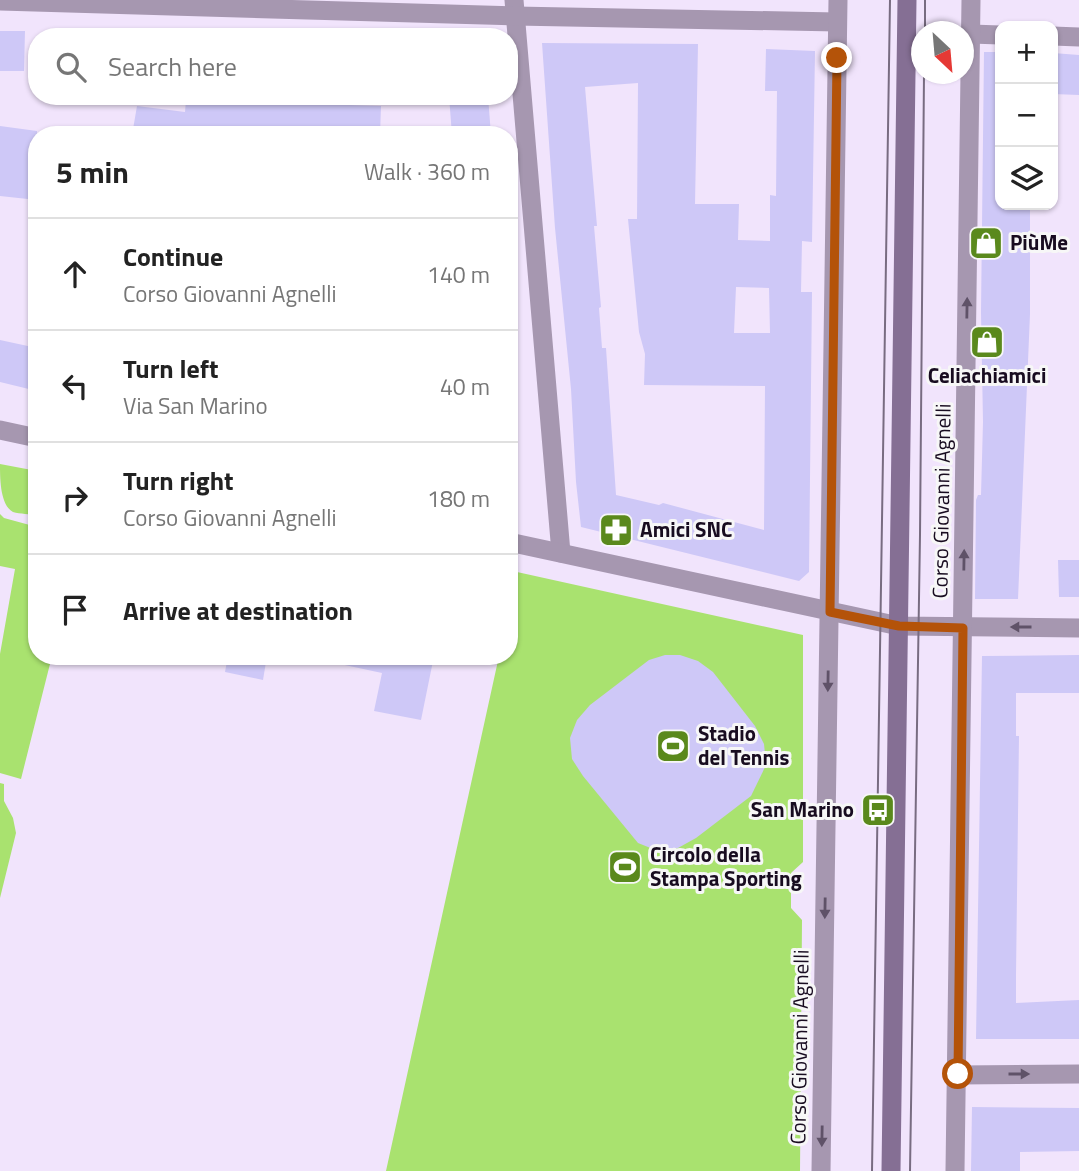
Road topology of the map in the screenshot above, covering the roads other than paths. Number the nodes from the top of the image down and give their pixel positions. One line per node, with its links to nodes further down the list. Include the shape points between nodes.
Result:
1 (838, 0): 7 (street, Corso Giovanni Agnelli)
2 (907, 0): 20 (main road, Corso Giovanni Agnelli)
3 (971, 0): 6 (street, Corso Giovanni Agnelli)
4 (3, 1): 5 (street)
5 (514, 8): 7 (street); 8 (street)
6 (971, 21)
7 (837, 22): 19 (street, Corso Giovanni Agnelli)
8 (516, 28)
9 (974, 34): 10 (street)
10 (995, 35)
11 (1058, 36): 12 (street)
12 (1079, 37)
13 (518, 54): 18 (street)
14 (970, 84): 21 (street, Corso Giovanni Agnelli, one-way to 14)
15 (0, 430): 16 (street)
16 (28, 436)
17 (518, 543): 18 (street)
18 (561, 553): 19 (street)
19 (830, 612): 20 (street); 25 (street, Corso Giovanni Agnelli, one-way to 25)
20 (899, 626): 21 (street); 26 (main road, Corso Giovanni Agnelli)
21 (963, 628): 22 (street, one-way to 21); 23 (street, Corso Giovanni Agnelli)
22 (1079, 628)
23 (958, 1074): 24 (street, one-way to 24); 27 (street, Corso Giovanni Agnelli)
24 (1079, 1074)
25 (821, 1171)
26 (891, 1171)
27 (956, 1171)

